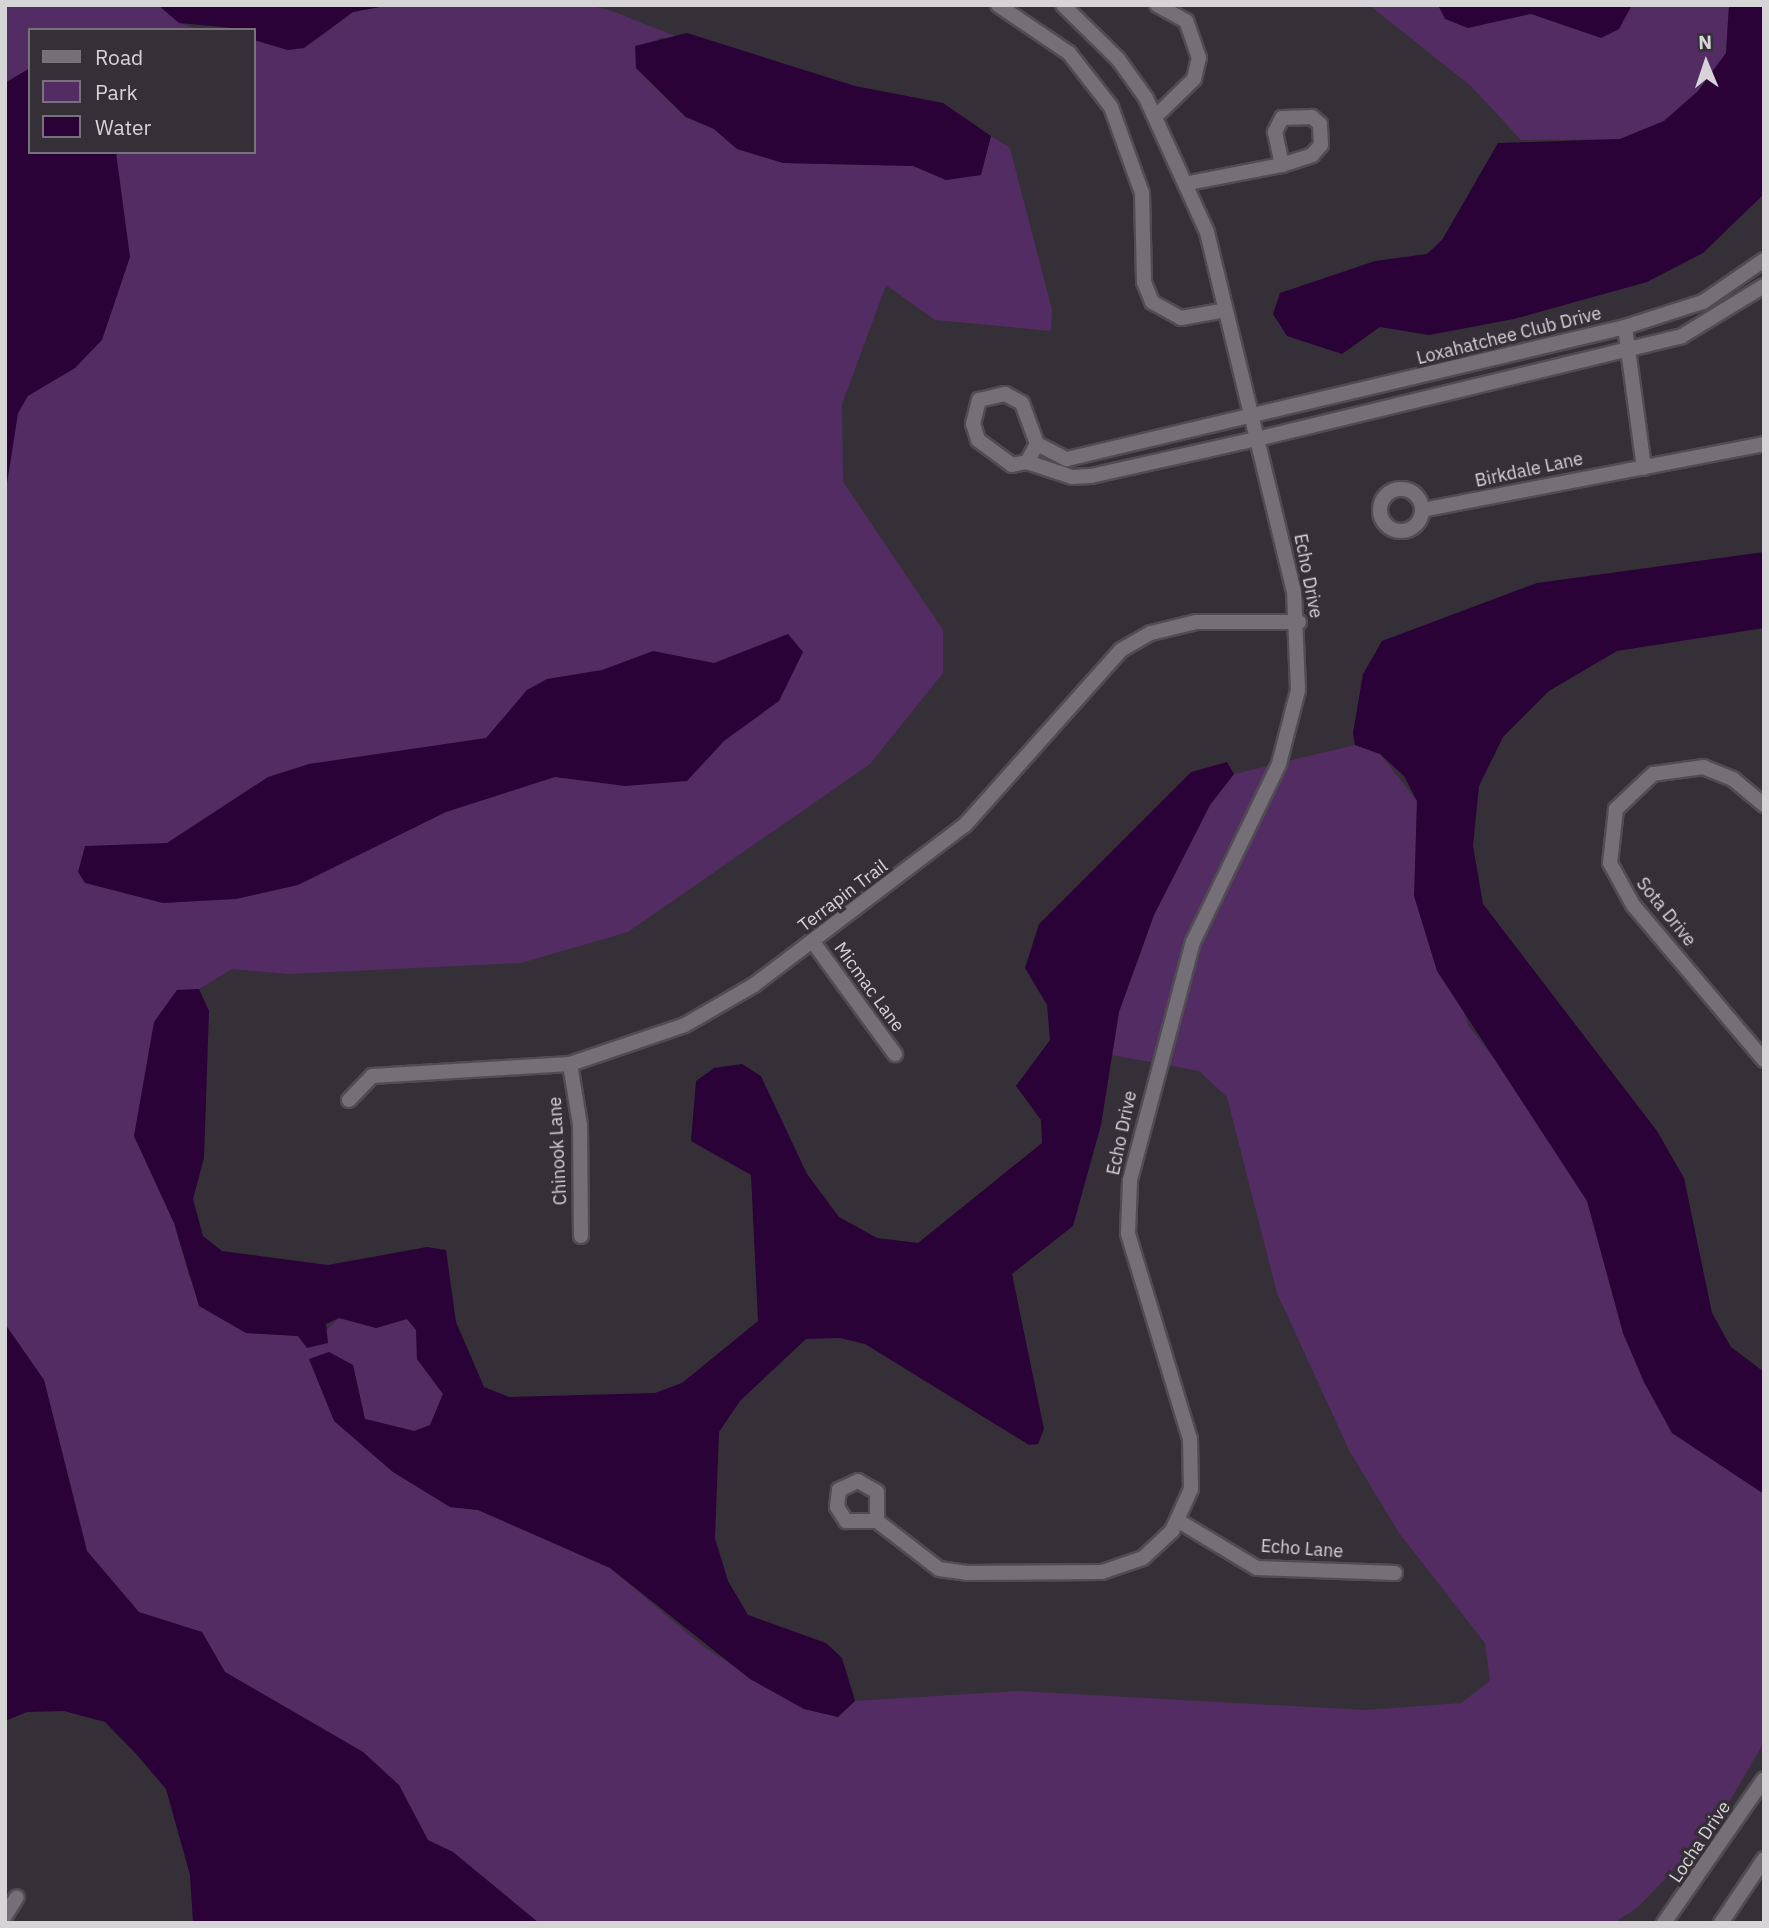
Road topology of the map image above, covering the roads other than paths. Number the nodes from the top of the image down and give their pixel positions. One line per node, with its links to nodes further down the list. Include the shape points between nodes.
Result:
1 (999, 5): 9 (street, via 1069,53 1111,107 1143,193 1144,282 1152,302 1181,318)
2 (1063, 5): 4 (street, Echo Drive, via 1118,59)
3 (1157, 5): 4 (street, via 1186,21 1199,58 1194,79)
4 (1156, 116): 6 (street, Echo Drive)
5 (1282, 165): 6 (street)
6 (1189, 183): 9 (street, Echo Drive, via 1207,232)
7 (1764, 260): 10 (street, Loxahatchee Club Drive, via 1703,302)
8 (1764, 286): 11 (street, via 1682,336)
9 (1221, 310): 12 (street, Echo Drive)
10 (1625, 327): 11 (street); 12 (street, Loxahatchee Club Drive)
11 (1628, 350): 13 (street); 17 (street)
12 (1252, 420): 13 (street, Echo Drive); 14 (street, via 1067,459)
13 (1257, 439): 16 (street, via 1091,476 1072,477); 19 (street, Echo Drive)
14 (1037, 444): 16 (street); 16 (street, via 1022,402 1005,394 979,400 973,424 978,440 1012,465)
15 (1764, 444): 17 (street, Birkdale Lane)
16 (1027, 461)
17 (1644, 468): 18 (street, Birkdale Lane)
18 (1422, 510)
19 (1298, 622): 21 (street, Terrapin Trail, via 1196,622 1151,633 1121,650 965,825); 27 (street, Echo Drive, via 1290,728 1193,942 1130,1180 1128,1233 1191,1439 1191,1489)
20 (1764, 804): 23 (street, Sota Drive, via 1733,779 1703,767 1653,774 1616,809 1610,853 1633,905)
21 (813, 942): 22 (street, Micmac Lane); 24 (street, Terrapin Trail, via 685,1026)
22 (895, 1054)
23 (1764, 1060)
24 (570, 1064): 25 (street, Terrapin Trail, via 372,1076); 26 (street, Chinook Lane, via 580,1125)
25 (349, 1100)
26 (581, 1236)
27 (1177, 1520): 28 (street, Echo Drive, via 1143,1558 1102,1572 980,1573 939,1569); 29 (street, Echo Lane, via 1257,1568)
28 (877, 1521)
29 (1395, 1573)
30 (1764, 1779): 34 (street, Locha Drive)
31 (1764, 1859): 35 (street)
32 (17, 1897): 33 (street)
33 (5, 1916)
34 (1664, 1923)
35 (1721, 1923)

